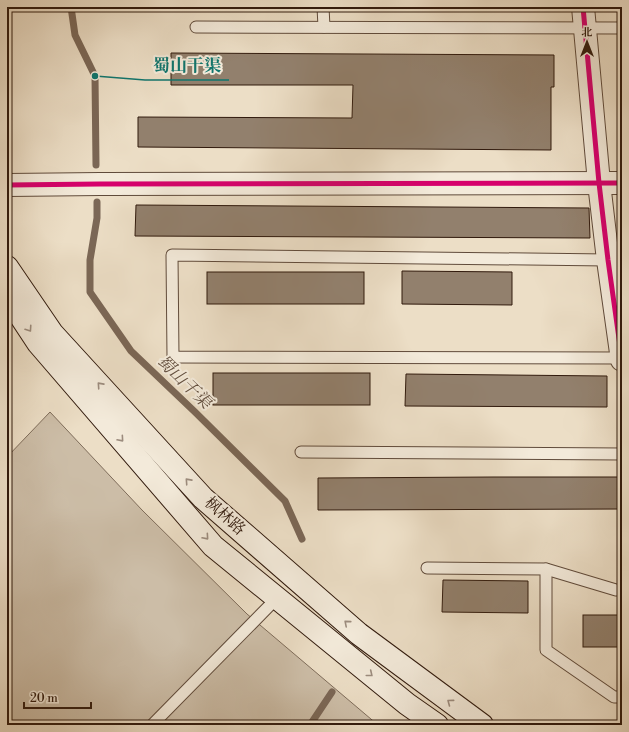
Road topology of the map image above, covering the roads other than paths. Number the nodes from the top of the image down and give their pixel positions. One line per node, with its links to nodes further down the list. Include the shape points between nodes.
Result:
1 (323, 7): 4 (lane)
2 (584, 18): 4 (lane); 5 (lane); 6 (main road)
3 (196, 27): 4 (lane)
4 (324, 27)
5 (622, 28)
6 (599, 183): 7 (main road); 8 (main road); 9 (main road)
7 (622, 183)
8 (7, 185)
9 (608, 260): 12 (main road); 12 (lane, via 172,255 173,357)
10 (7, 267): 22 (main road, 枫林路, one-way to 10, via 359,634 203,498 52,332)
11 (7, 296): 18 (main road, 枫林路, one-way to 18, via 38,343 213,546)
12 (622, 358)
13 (301, 452): 14 (lane)
14 (622, 454)
15 (427, 568): 16 (lane)
16 (546, 569): 17 (lane); 19 (lane, via 546,650 614,697)
17 (622, 590)
18 (277, 598): 20 (lane); 21 (main road, 枫林路, one-way to 21, via 407,704)
19 (622, 697)
20 (152, 725)
21 (437, 725)
22 (482, 725)

